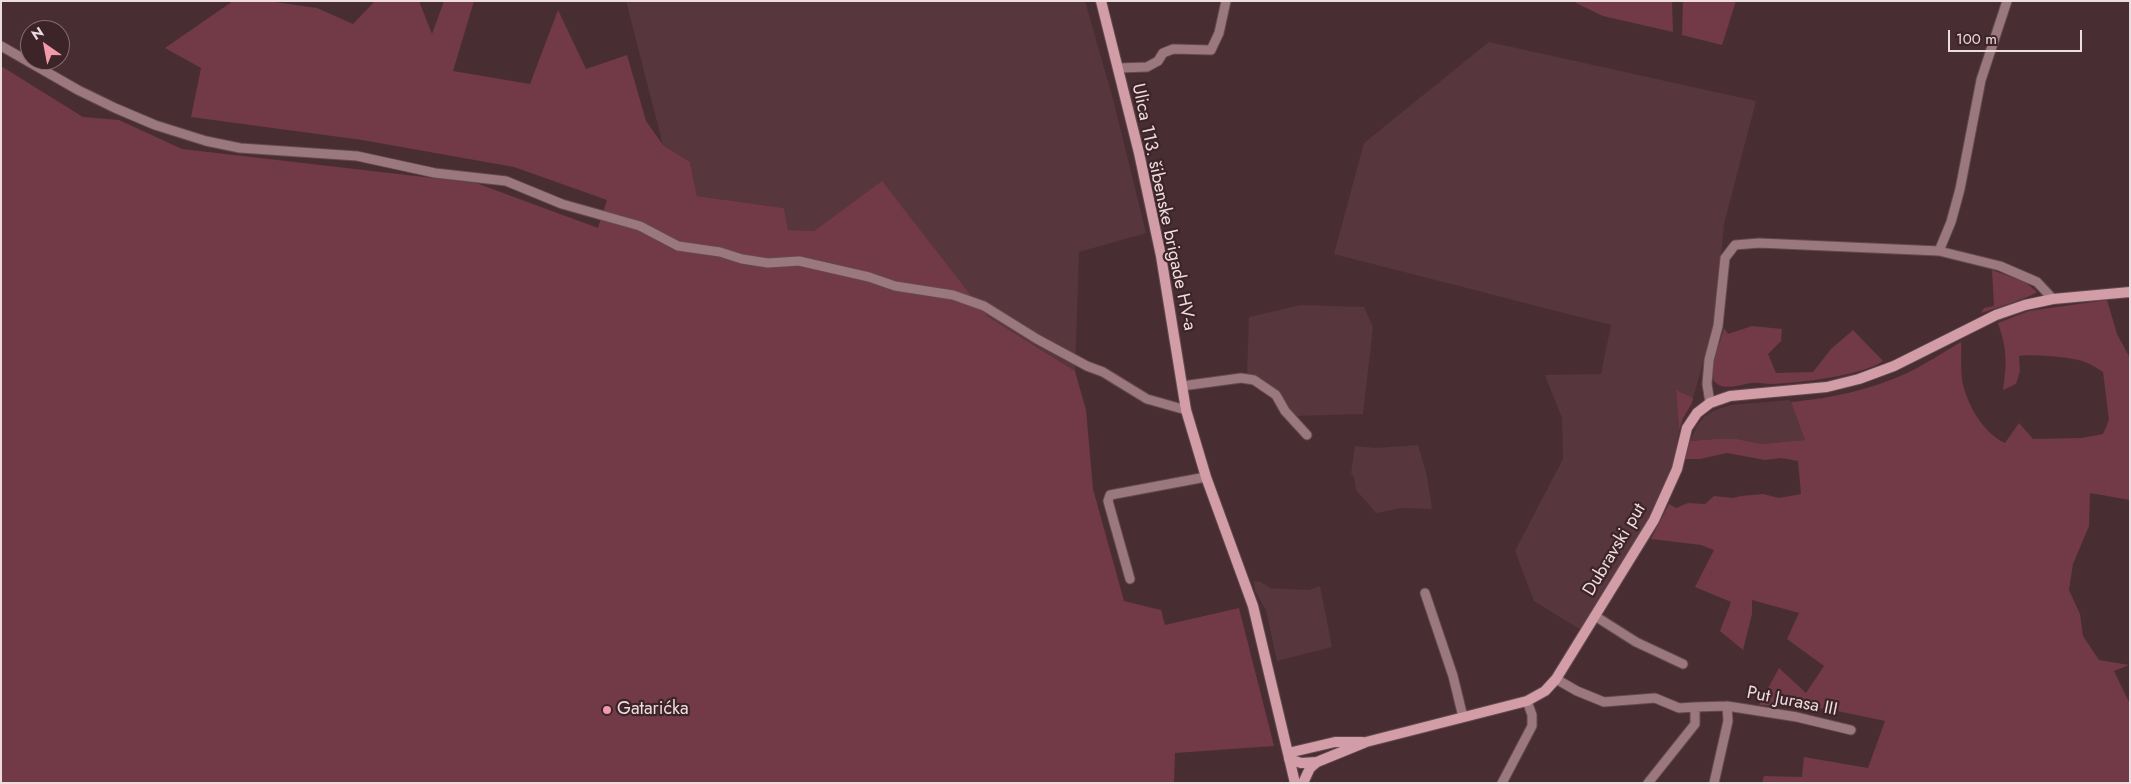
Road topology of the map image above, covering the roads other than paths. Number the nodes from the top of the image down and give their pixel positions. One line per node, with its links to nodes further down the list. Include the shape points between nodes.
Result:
1 (1101, 1): 5 (main road, Ulica 113. šibenske brigade HV-a)
2 (1226, 1): 5 (street, via 1219,33 1211,50 1173,49 1147,67)
3 (2006, 1): 6 (street, via 1980,80 1960,189)
4 (1, 46): 11 (street, via 114,108 206,141 240,148 357,156 435,173 506,181 562,204 640,226 678,246 768,263 799,261 895,286 954,295 984,306 1147,400)
5 (1118, 68): 9 (main road, Ulica 113. šibenske brigade HV-a, via 1161,256)
6 (1939, 251): 8 (street, via 2000,266 2037,282); 10 (street, via 1759,243 1735,245 1725,258 1718,326 1709,360 1707,384)
7 (2130, 292): 8 (main road)
8 (2053, 299): 10 (main road, via 1996,315 1894,366 1859,379 1827,387 1730,396)
9 (1182, 386): 11 (main road, Ulica 113. šibenske brigade HV-a); 12 (street, via 1241,378 1254,380 1276,395 1285,411)
10 (1710, 403): 16 (main road, Dubravski put, via 1698,412 1687,428 1677,469 1654,520)
11 (1186, 410): 13 (main road, Ulica 113. šibenske brigade HV-a)
12 (1306, 434)
13 (1206, 477): 14 (street, via 1110,495 1108,501); 25 (main road, Ulica 113. šibenske brigade HV-a, via 1253,606)
14 (1130, 579)
15 (1425, 593): 22 (street)
16 (1595, 616): 17 (street, via 1636,642); 18 (main road, Dubravski put)
17 (1683, 664)
18 (1556, 679): 19 (main road, Dubravski put, via 1545,691); 21 (street, Put Jurasa III, via 1604,702 1655,698 1679,708)
19 (1527, 701): 22 (main road, Dubravski put); 29 (street, via 1532,726)
20 (1727, 706): 21 (street, Put Jurasa III); 23 (street, Put Jurasa III, via 1797,717); 31 (street, Put Jurasa III, via 1728,721)
21 (1695, 708): 30 (street, via 1695,724)
22 (1463, 716): 24 (main road, Dubravski put)
23 (1851, 730)
24 (1366, 742): 25 (main road, Dubravski put, via 1335,742); 26 (main road, Dubravski put)
25 (1288, 756): 26 (main road, Dubravski put, via 1300,763); 27 (main road, Ulica 113. šibenske brigade HV-a)
26 (1317, 762): 28 (main road)
27 (1295, 783)
28 (1303, 783)
29 (1502, 783)
30 (1648, 783)
31 (1714, 783)

